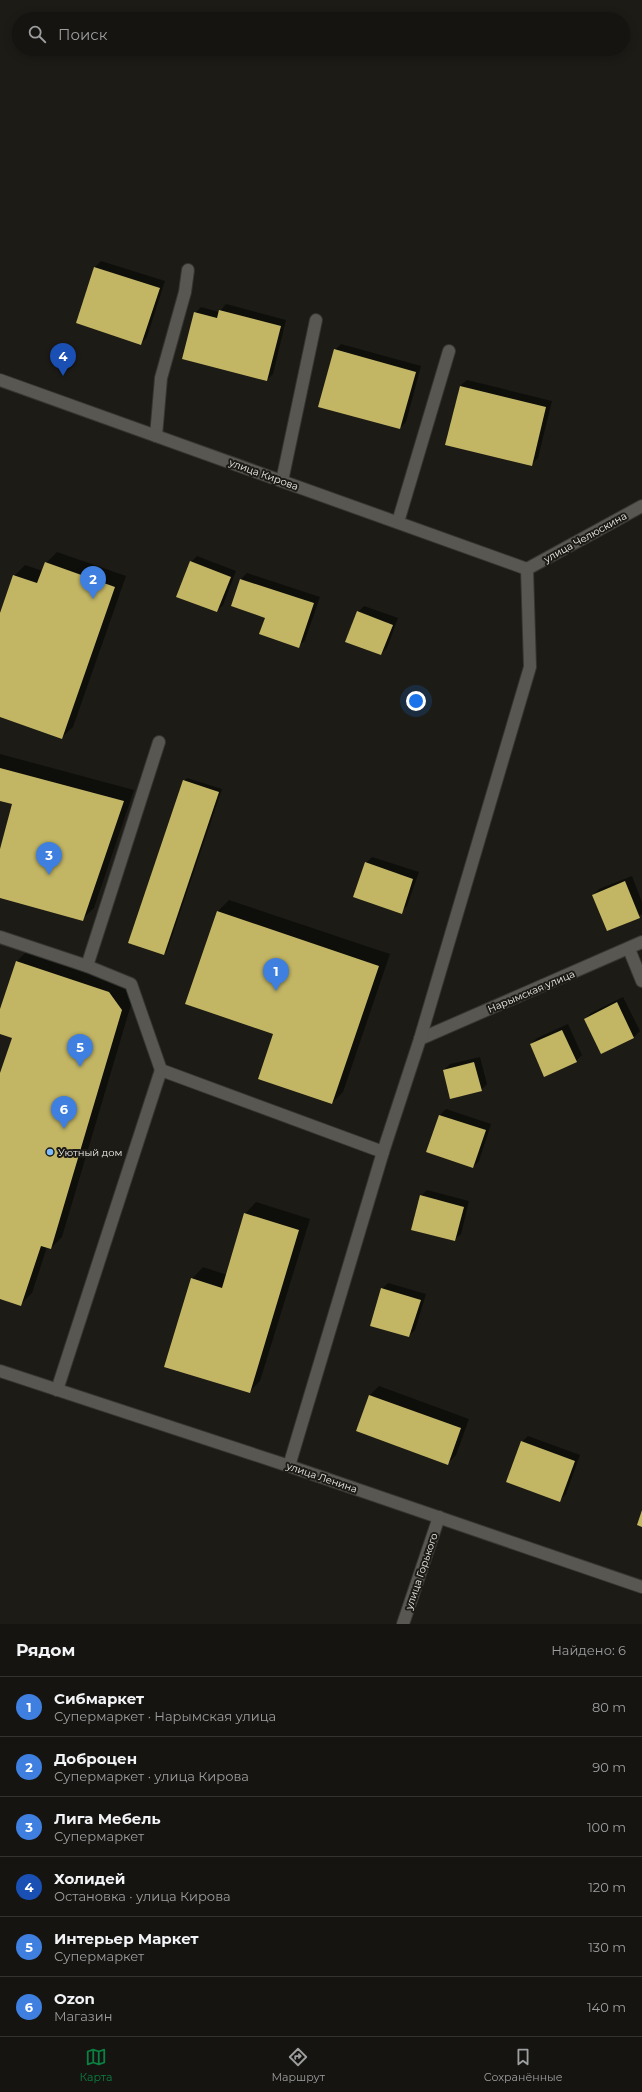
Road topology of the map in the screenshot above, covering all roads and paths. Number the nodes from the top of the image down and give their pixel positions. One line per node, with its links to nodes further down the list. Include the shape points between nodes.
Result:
1 (188, 270): 5 (street, via 185,292 161,378)
2 (316, 320): 6 (street)
3 (449, 351): 8 (street)
4 (0, 380): 5 (street, улица Кирова)
5 (156, 436): 6 (street, улица Кирова)
6 (282, 481): 8 (street, улица Кирова)
7 (642, 506): 9 (street, улица Челюскина)
8 (398, 522): 9 (street, улица Кирова)
9 (527, 569): 16 (street, via 530,667)
10 (159, 742): 14 (street)
11 (0, 937): 14 (street)
12 (642, 942): 13 (street, Нарымская улица)
13 (628, 949): 15 (street); 16 (street, Нарымская улица)
14 (87, 966): 17 (street, via 131,984)
15 (642, 981)
16 (420, 1039): 18 (street)
17 (161, 1070): 18 (street); 20 (street)
18 (383, 1152): 21 (street)
19 (0, 1371): 20 (street, улица Ленина)
20 (57, 1390): 21 (street, улица Ленина)
21 (289, 1466): 22 (street, улица Ленина)
22 (439, 1517): 23 (street, улица Ленина); 24 (street, улица Горького)
23 (642, 1588)
24 (403, 1624)

